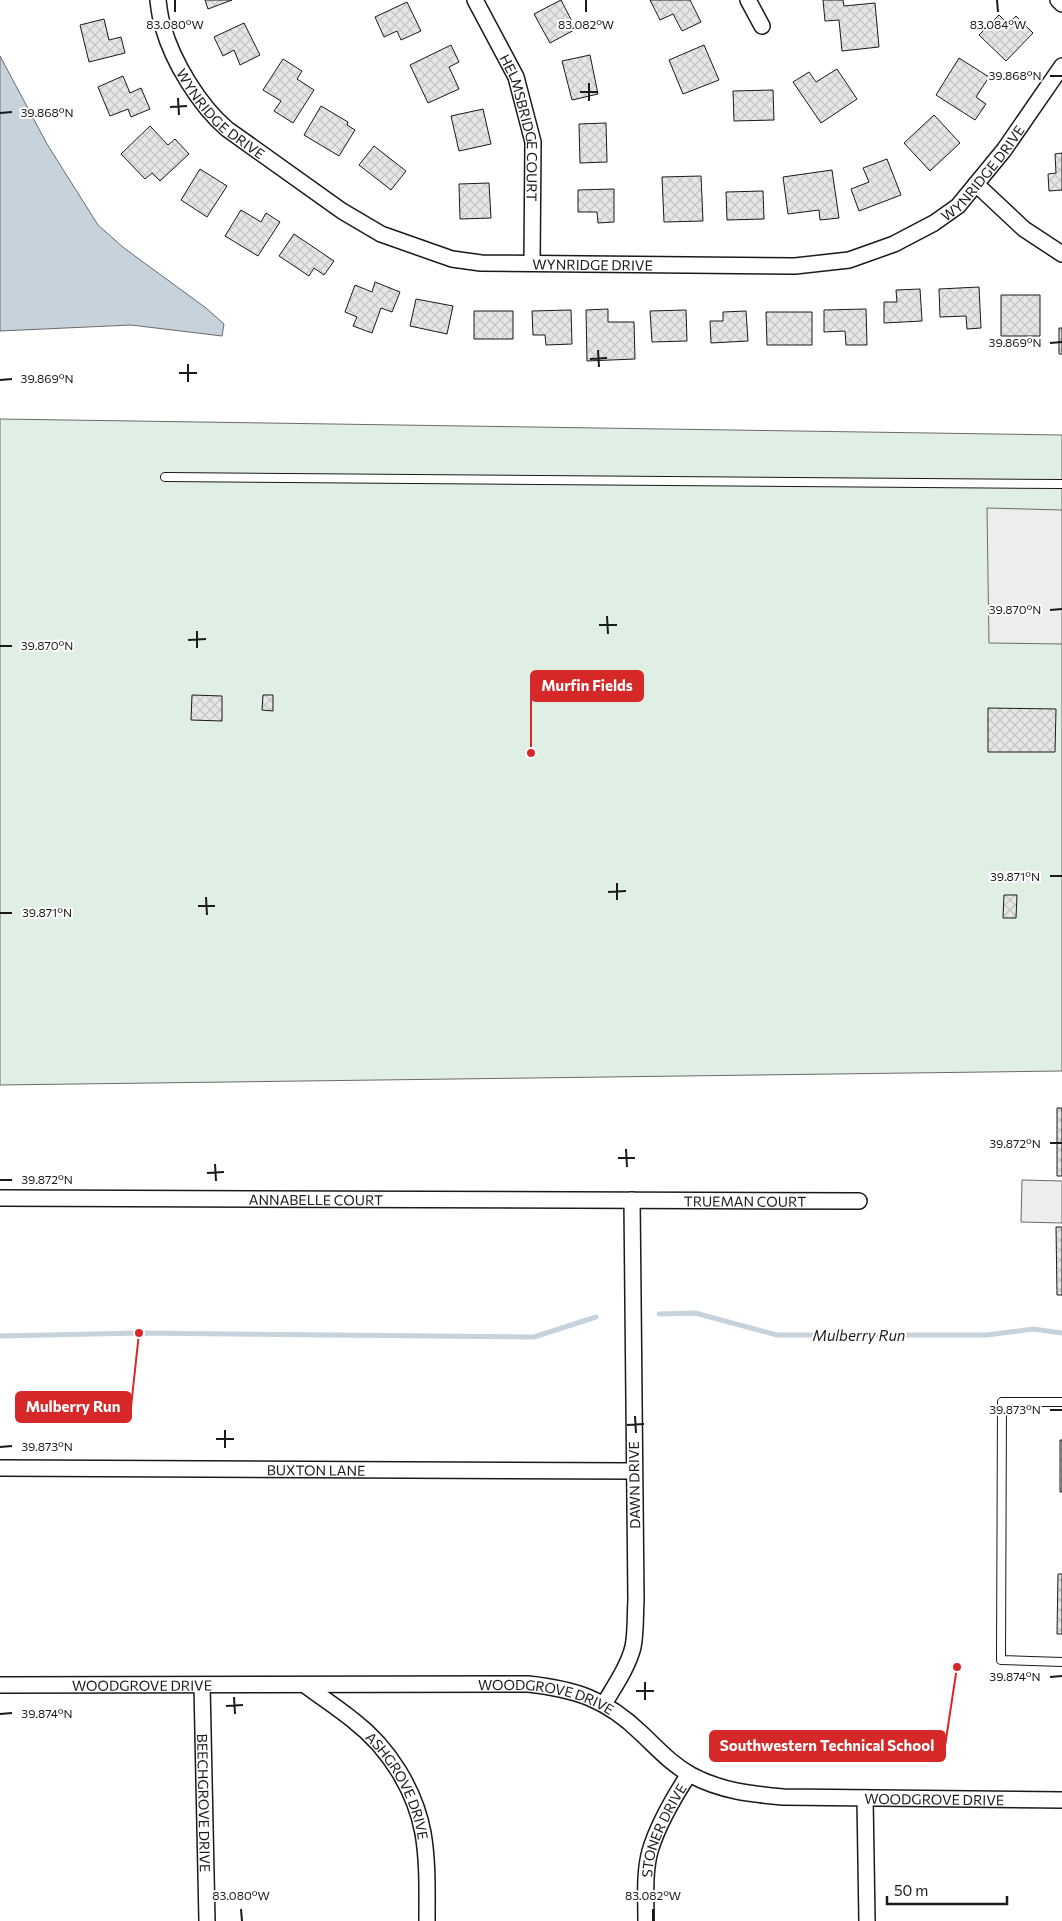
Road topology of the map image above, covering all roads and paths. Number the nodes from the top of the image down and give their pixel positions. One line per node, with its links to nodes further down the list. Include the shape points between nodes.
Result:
1 (158, 0): 10 (street, WYNRIDGE DRIVE, via 163,27 179,66 218,121 342,211 381,234 452,259)
2 (475, 0): 10 (street, HELMSBRIDGE COURT, via 516,77 533,142)
3 (748, 0): 6 (street)
4 (1058, 0): 5 (street)
5 (1062, 4)
6 (762, 26)
7 (1062, 66): 8 (street, WYNRIDGE DRIVE, via 1004,150)
8 (976, 184): 9 (street, via 1024,229); 10 (street, WYNRIDGE DRIVE, via 958,206 934,223 894,244 849,260 795,266)
9 (1062, 254)
10 (532, 263)
11 (165, 477): 12 (lane)
12 (1062, 484)
13 (0, 1198): 14 (street, ANNABELLE COURT)
14 (632, 1200): 15 (street, TRUEMAN COURT); 18 (street, DAWN DRIVE)
15 (859, 1201)
16 (1062, 1402): 19 (lane, via 1002,1402 1001,1650 1001,1660)
17 (0, 1468): 18 (street, BUXTON LANE)
18 (633, 1471): 23 (street, DAWN DRIVE, via 635,1634 627,1662)
19 (1062, 1662)
20 (0, 1684): 22 (street, WOODGROVE DRIVE)
21 (305, 1684): 22 (street, WOODGROVE DRIVE); 23 (street, WOODGROVE DRIVE, via 528,1684 568,1691); 28 (street, ASHGROVE DRIVE, via 370,1735 400,1772 423,1833)
22 (202, 1685): 27 (street, BEECHGROVE DRIVE)
23 (604, 1704): 24 (street, WOODGROVE DRIVE, via 617,1711)
24 (689, 1774): 25 (street, WOODGROVE DRIVE, via 741,1793); 29 (street, STONER DRIVE, via 650,1851)
25 (865, 1798): 26 (street, WOODGROVE DRIVE); 30 (street)
26 (1062, 1800)
27 (207, 1921)
28 (427, 1921)
29 (646, 1921)
30 (867, 1921)

